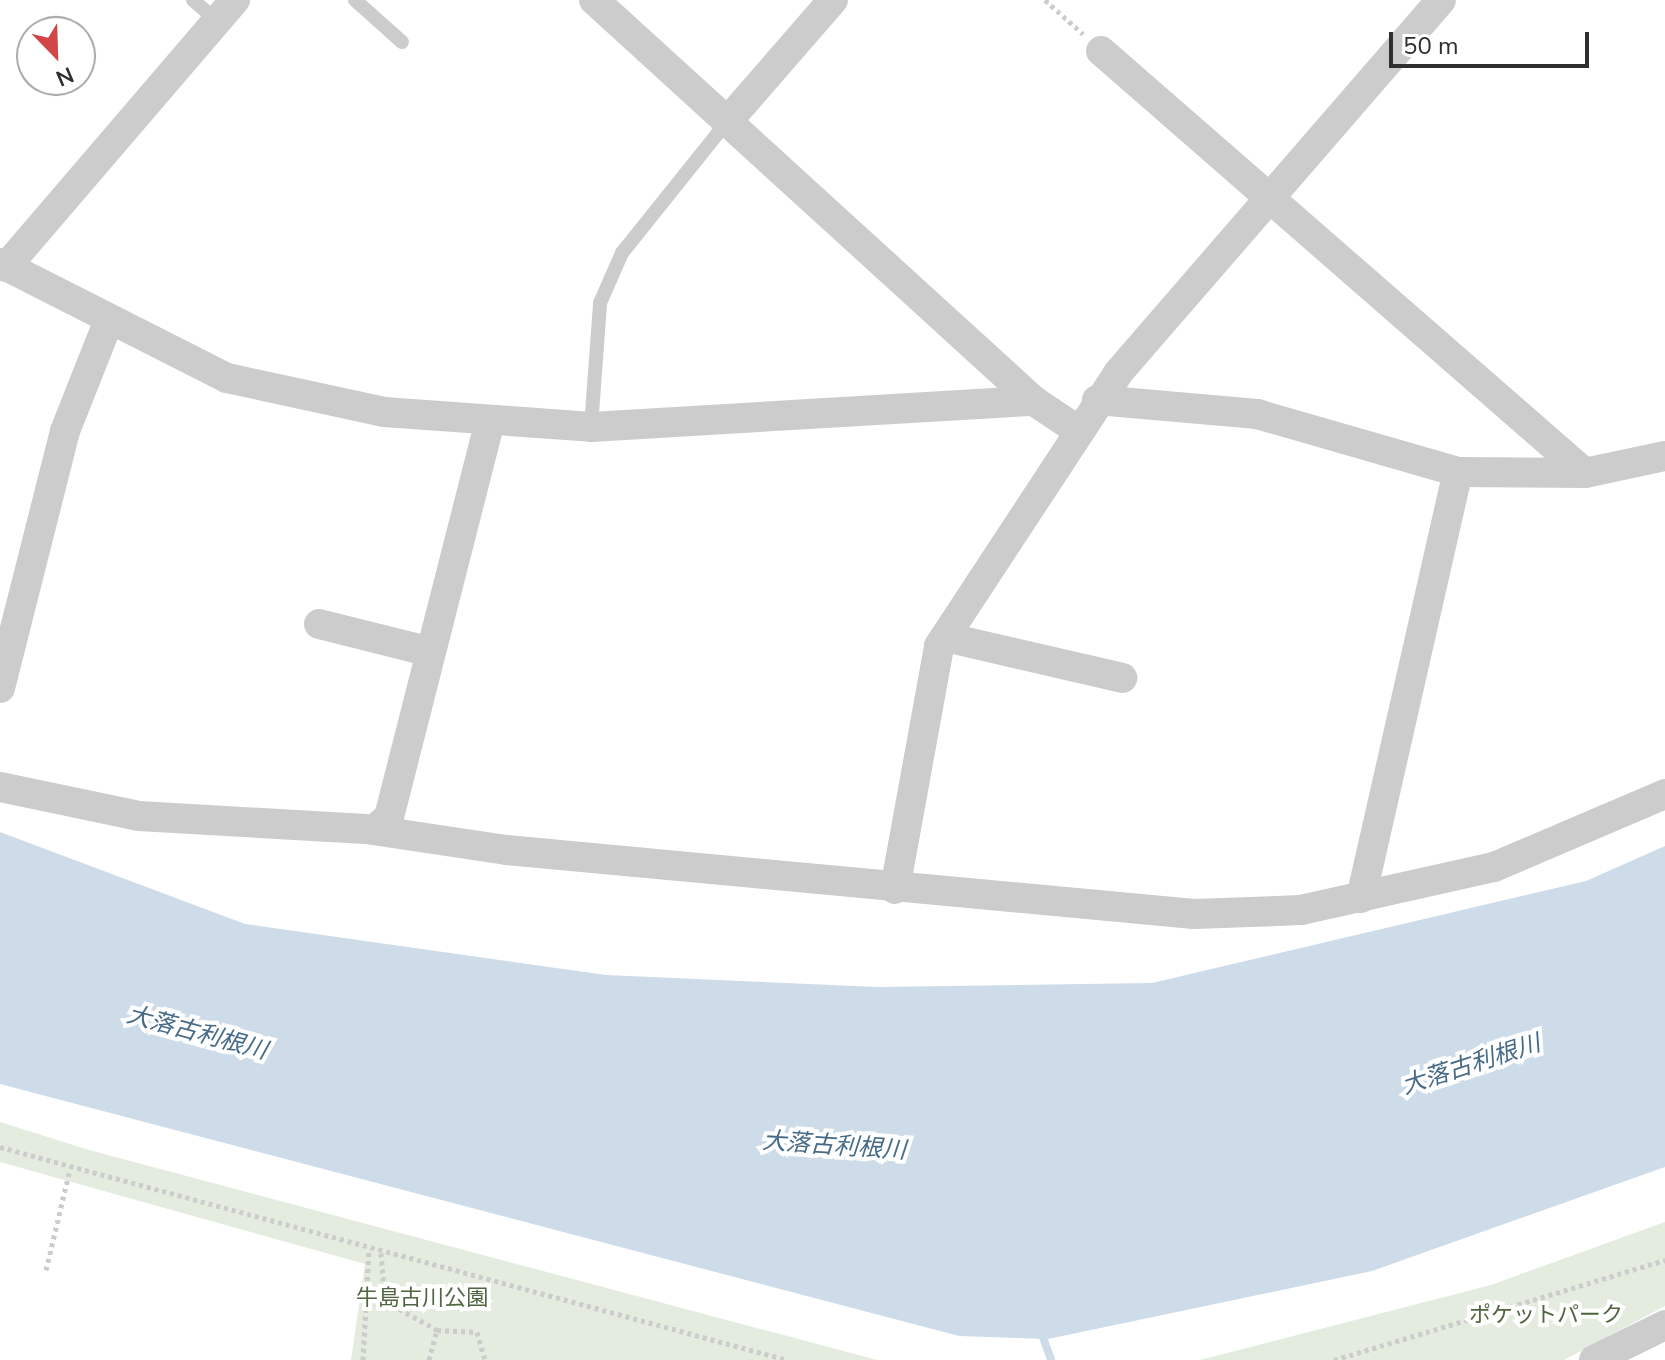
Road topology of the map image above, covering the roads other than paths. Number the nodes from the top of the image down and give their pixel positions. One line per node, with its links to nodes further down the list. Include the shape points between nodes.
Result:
1 (193, 0): 6 (lane)
2 (355, 0): 7 (lane)
3 (594, 0): 9 (street)
4 (833, 0): 9 (street)
5 (1441, 0): 10 (street)
6 (226, 11): 11 (street)
7 (402, 42)
8 (1101, 51): 10 (street)
9 (726, 123): 14 (street); 16 (lane, via 622,253 600,303)
10 (1264, 200): 13 (street); 21 (street)
11 (3, 265): 12 (street)
12 (109, 320): 15 (street, via 227,378 316,403); 26 (street, via 65,431)
13 (1097, 400): 17 (street); 20 (street, via 1257,414)
14 (1034, 401): 16 (street); 17 (street)
15 (490, 421): 16 (street); 24 (street)
16 (591, 427)
17 (1076, 429): 23 (street)
18 (1665, 434): 19 (street)
19 (1654, 457): 21 (street)
20 (1458, 472): 21 (street); 31 (street)
21 (1585, 473)
22 (319, 624): 24 (street)
23 (945, 637): 25 (street); 30 (street)
24 (431, 652): 29 (street, via 389,817)
25 (1122, 678)
26 (0, 688)
27 (0, 787): 29 (street, via 139,816)
28 (1665, 794): 31 (street, via 1494,867)
29 (374, 830): 30 (street)
30 (895, 889): 31 (street, via 1194,914 1301,910)
31 (1361, 898)
32 (1665, 1325): 33 (street)
33 (1594, 1360)

